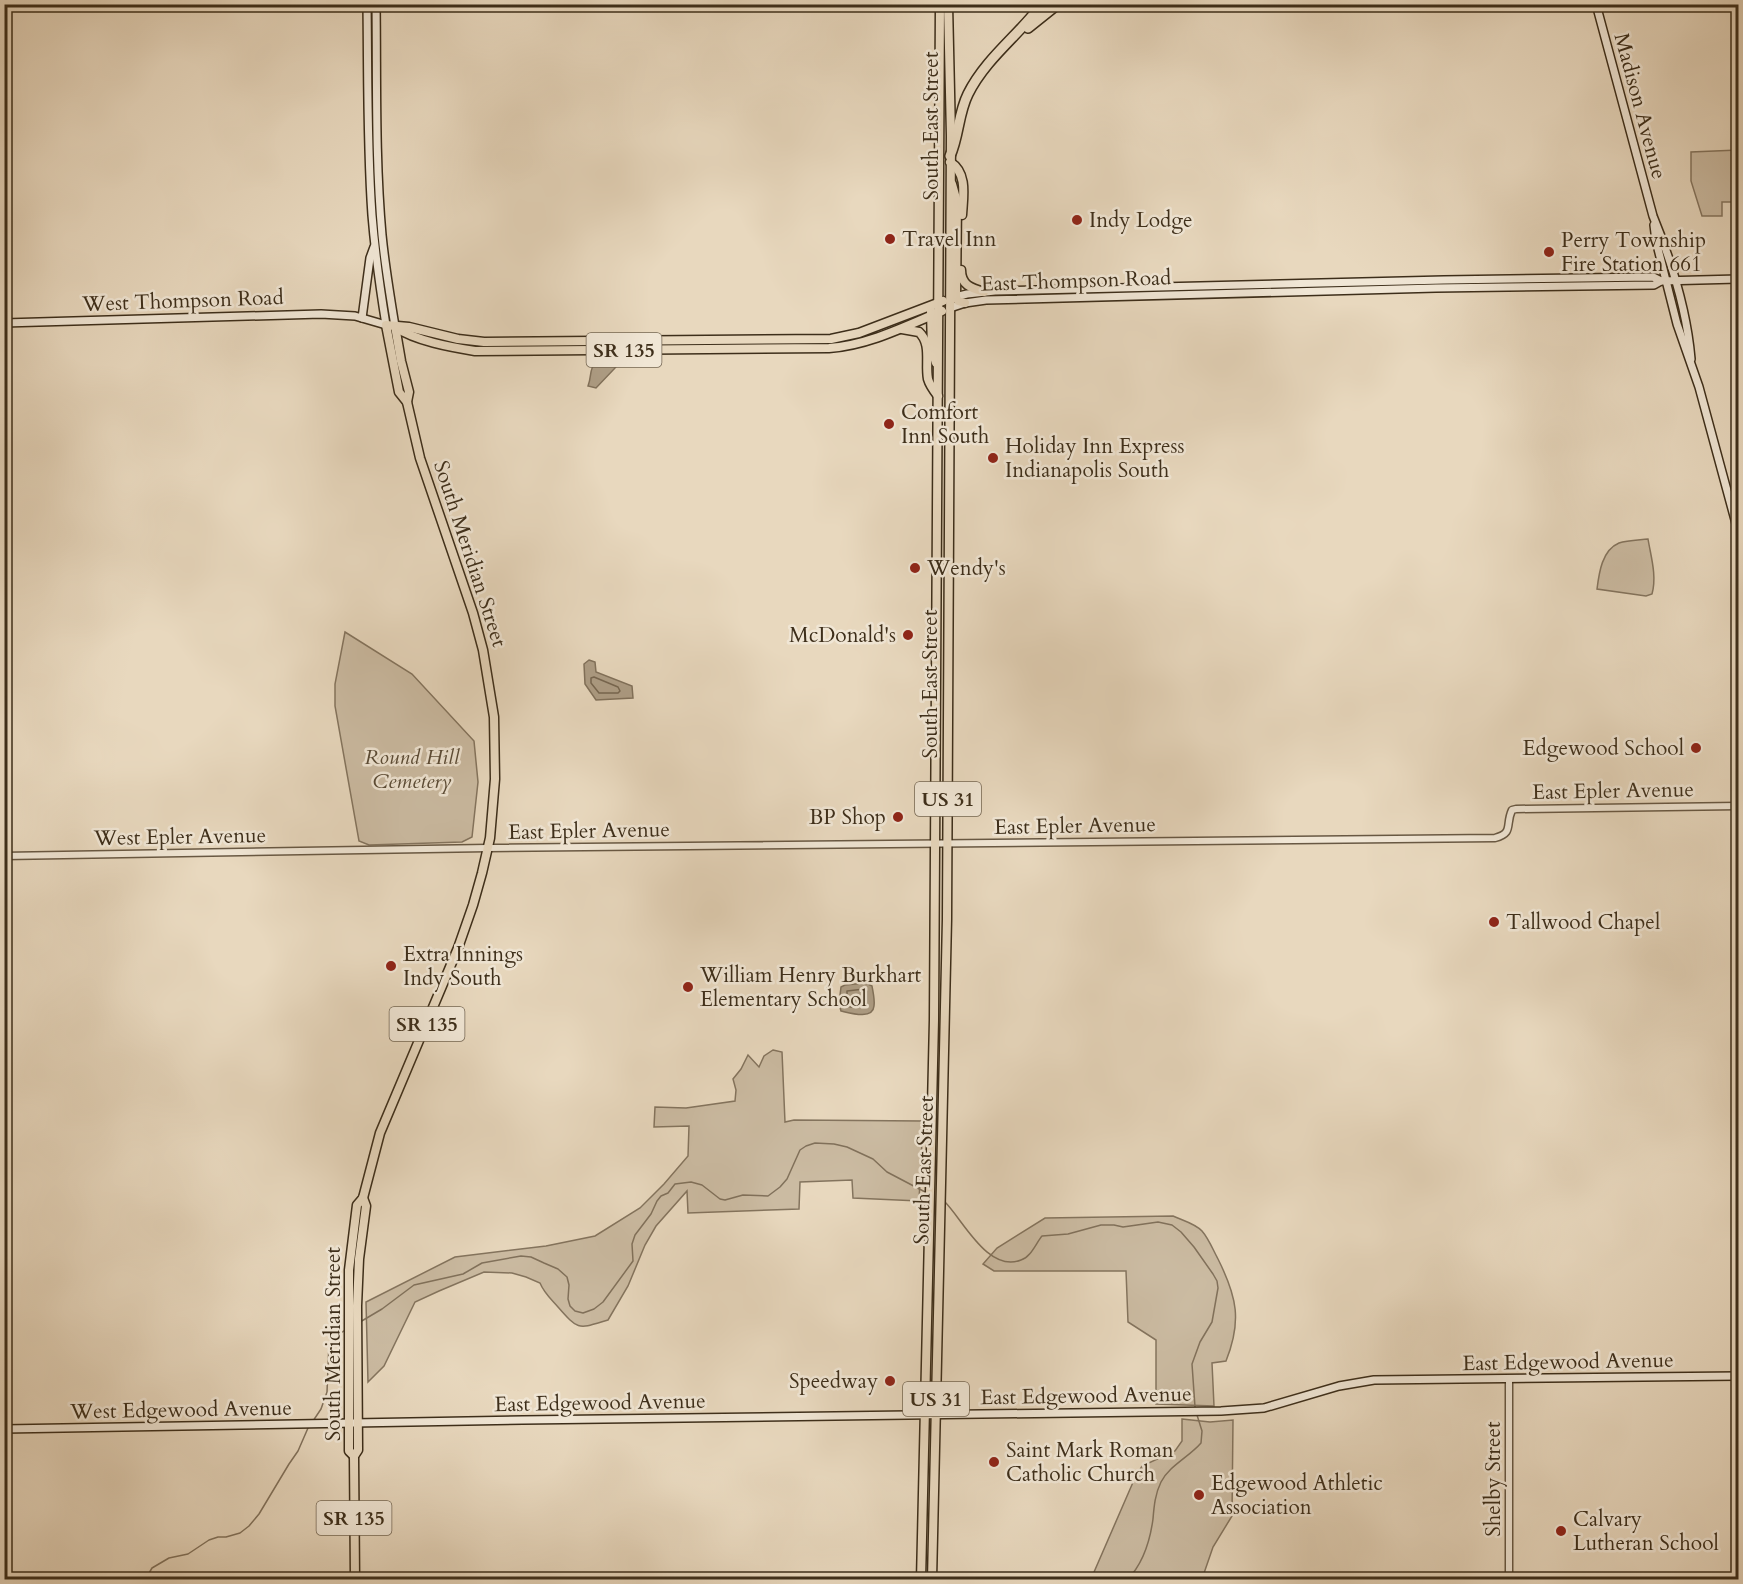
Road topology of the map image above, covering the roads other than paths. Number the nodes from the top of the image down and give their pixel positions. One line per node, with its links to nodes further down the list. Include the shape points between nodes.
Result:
1 (367, 4): 13 (main road, South Meridian Street, via 369,156)
2 (376, 4): 27 (main road, South Meridian Street, via 379,191)
3 (940, 4): 9 (main road, South East Street / US 31)
4 (948, 4): 10 (main road, South East Street)
5 (1042, 4): 8 (highway)
6 (1058, 4): 8 (highway, US 31)
7 (1596, 4): 12 (main road, Madison Avenue)
8 (1002, 48): 10 (highway, US 31, via 968,95)
9 (939, 139): 11 (main road, via 943,171); 21 (main road, South East Street / US 31)
10 (950, 159): 11 (main road, South East Street / US 31); 18 (main road, via 962,180 962,280)
11 (950, 181): 20 (main road, South East Street / US 31)
12 (1653, 216): 15 (main road, Madison Avenue); 16 (main road, Madison Avenue)
13 (375, 243): 25 (main road, South Meridian Street); 27 (main road, South Meridian Street)
14 (1738, 279): 16 (main road, East Thompson Road)
15 (1663, 281): 16 (main road, East Thompson Road); 17 (main road, East Thompson Road, via 1653,277 1599,277); 19 (main road, East Thompson Road, via 1654,285); 29 (main road, Madison Avenue)
16 (1675, 281): 29 (main road, Madison Avenue)
17 (1238, 285): 18 (main road, East Thompson Road); 19 (main road)
18 (984, 292): 20 (main road, East Thompson Road)
19 (1236, 294): 22 (main road, East Thompson Road)
20 (952, 301): 21 (main road, East Thompson Road / SR 135); 22 (main road); 24 (main road, East Thompson Road / SR 135); 32 (main road, South East Street / US 31)
21 (939, 302): 23 (main road, East Thompson Road / SR 135); 24 (main road, South East Street / US 31)
22 (965, 303)
23 (922, 309): 24 (main road); 27 (main road, East Thompson Road / SR 135, via 859,333 831,339 484,342)
24 (935, 314): 28 (main road, East Thompson Road / SR 135); 30 (main road, South East Street / US 31)
25 (362, 318): 26 (main road, West Thompson Road, via 321,314); 27 (main road, East Thompson Road)
26 (4, 323)
27 (390, 326): 28 (main road, East Thompson Road / SR 135, via 406,334 475,351 829,348); 37 (main road, South Meridian Street / SR 135, via 409,392 407,402 427,482 475,619 488,673 496,763)
28 (898, 329): 31 (main road, via 915,330 922,335 928,379)
29 (1690, 359): 33 (main road, Madison Avenue)
30 (938, 369): 31 (main road, South East Street / US 31); 32 (main road)
31 (938, 396): 35 (main road, South East Street / US 31)
32 (950, 412): 36 (main road, South East Street / US 31)
33 (1738, 531)
34 (1738, 806): 36 (street, East Epler Avenue, via 1516,809 1509,816 1508,831 1495,838)
35 (936, 844): 36 (street, East Epler Avenue); 37 (street, East Epler Avenue); 43 (main road, South East Street / US 31)
36 (948, 844): 44 (main road, South East Street / US 31)
37 (488, 848): 38 (street, East Epler Avenue); 40 (main road, South Meridian Street / SR 135, via 464,932 380,1133)
38 (355, 850): 39 (street, West Epler Avenue)
39 (4, 856)
40 (363, 1198): 45 (main road, South Meridian Street / SR 135, via 366,1206 358,1259); 45 (main road, South Meridian Street / SR 135, via 357,1204 349,1270)
41 (1738, 1376): 42 (main road, East Edgewood Avenue)
42 (1509, 1379): 44 (main road, East Edgewood Avenue, via 1365,1381 1264,1408 1208,1412); 50 (street, Shelby Street)
43 (925, 1414): 44 (main road, East Edgewood Avenue); 45 (main road, East Edgewood Avenue); 48 (main road, South East Street / US 31)
44 (936, 1414): 49 (main road, South East Street / US 31)
45 (353, 1423): 46 (main road, West Edgewood Avenue); 47 (main road, South Meridian Street / SR 135, via 358,1450 354,1456)
46 (4, 1429)
47 (355, 1580)
48 (921, 1580)
49 (932, 1580)
50 (1509, 1580)

